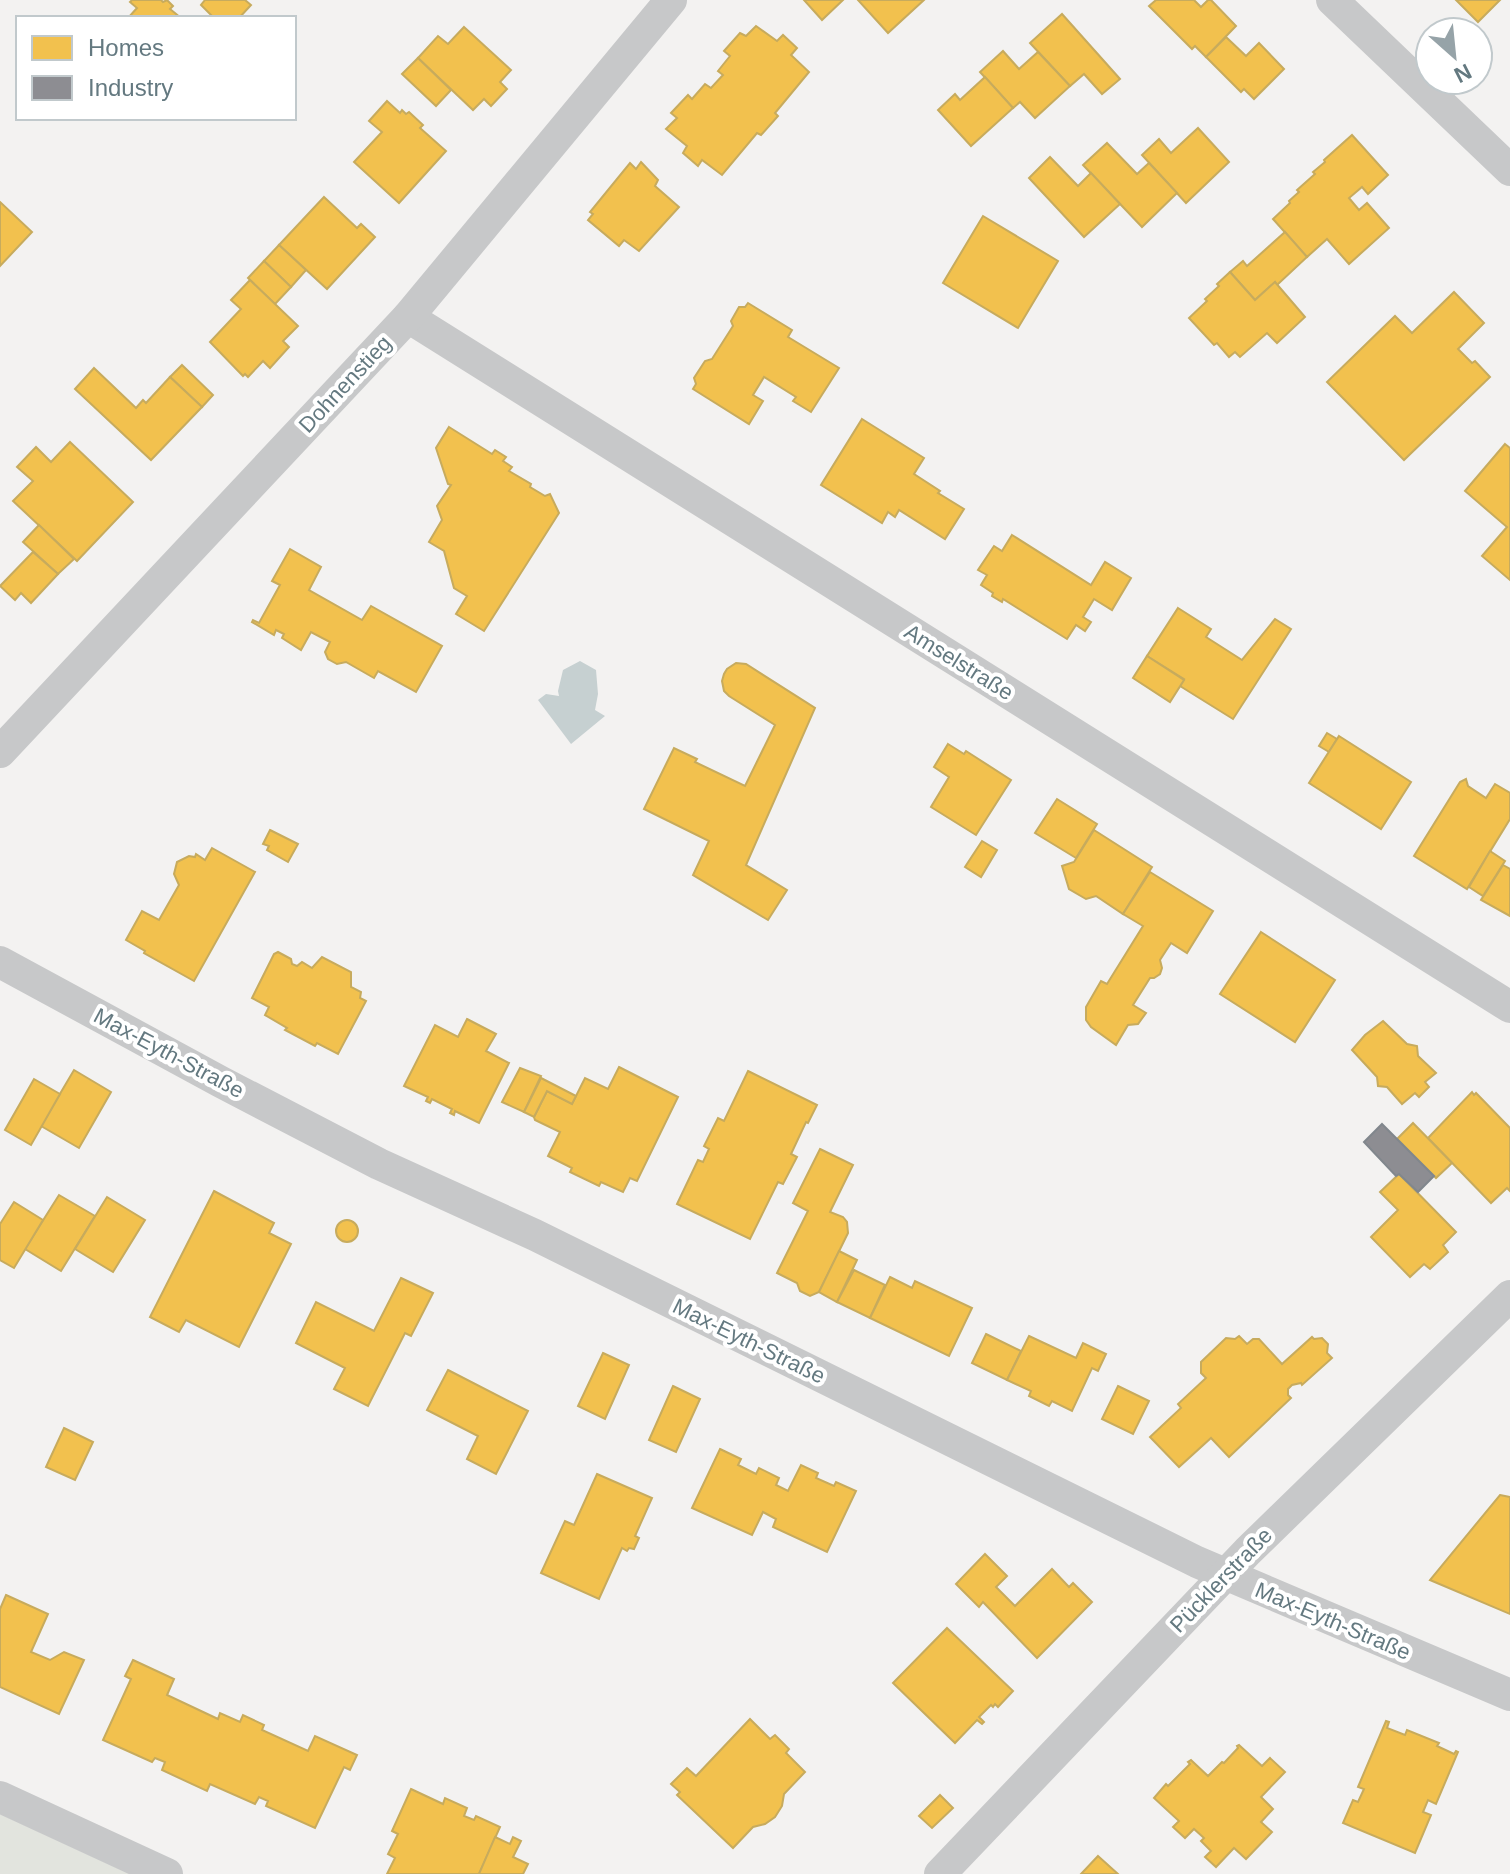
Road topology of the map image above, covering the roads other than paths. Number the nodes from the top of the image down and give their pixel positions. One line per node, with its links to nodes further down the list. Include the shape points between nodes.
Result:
1 (671, 0): 4 (street, Dohnenstieg)
2 (1332, 0): 3 (street)
3 (1510, 170)
4 (408, 317): 5 (street, Dohnenstieg); 7 (street, Amselstraße)
5 (0, 752)
6 (0, 962): 9 (street, Max-Eyth-Straße, via 379,1164 535,1235)
7 (1510, 1007)
8 (1510, 1296): 9 (street, Pücklerstraße)
9 (1225, 1574): 10 (street, Max-Eyth-Straße); 13 (street, Pücklerstraße)
10 (1510, 1695)
11 (0, 1797): 12 (street)
12 (167, 1874)
13 (940, 1874)

